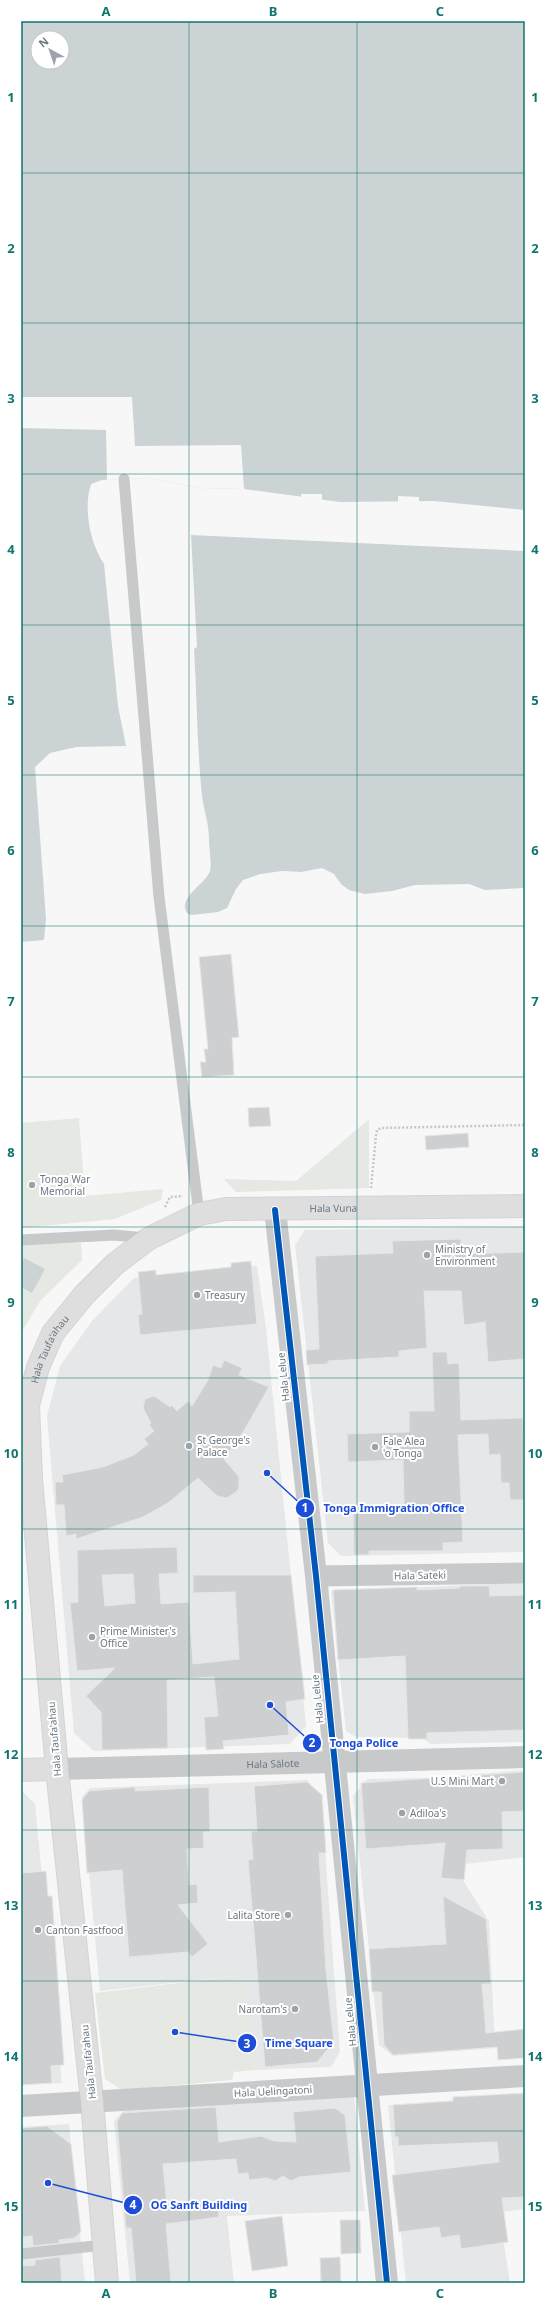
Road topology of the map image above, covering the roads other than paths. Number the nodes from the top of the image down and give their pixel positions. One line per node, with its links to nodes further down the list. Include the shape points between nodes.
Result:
1 (124, 479): 4 (lane, via 159,897)
2 (525, 1206): 3 (main road, Hala Vuna)
3 (275, 1210): 4 (main road, Hala Vuna, via 226,1209); 8 (street, Hala Lelue)
4 (199, 1214): 5 (main road, Hala Vuna)
5 (148, 1238): 6 (lane, via 114,1235); 11 (main road, Hala Taufa'ahau, via 114,1264 53,1333 38,1367 28,1405 31,1479)
6 (21, 1240)
7 (525, 1573): 8 (street, Hala Sateki)
8 (316, 1576): 10 (street, Hala Lelue)
9 (525, 1757): 10 (street, Hala Sālote)
10 (334, 1763): 11 (street, Hala Sālote); 14 (street, Hala Lelue)
11 (57, 1769): 12 (main road, Hala Sālote); 15 (main road, Hala Taufa'ahau)
12 (21, 1770)
13 (525, 2076): 14 (street, Hala Uelingatoni)
14 (366, 2086): 15 (street, Hala Uelingatoni); 20 (street, Hala Lelue)
15 (92, 2101): 16 (street, Hala Uelingatoni); 17 (main road, Hala Taufa'ahau)
16 (21, 2106)
17 (104, 2245): 18 (lane); 19 (main road, Hala Taufa'ahau)
18 (21, 2254)
19 (107, 2283)
20 (387, 2283)

